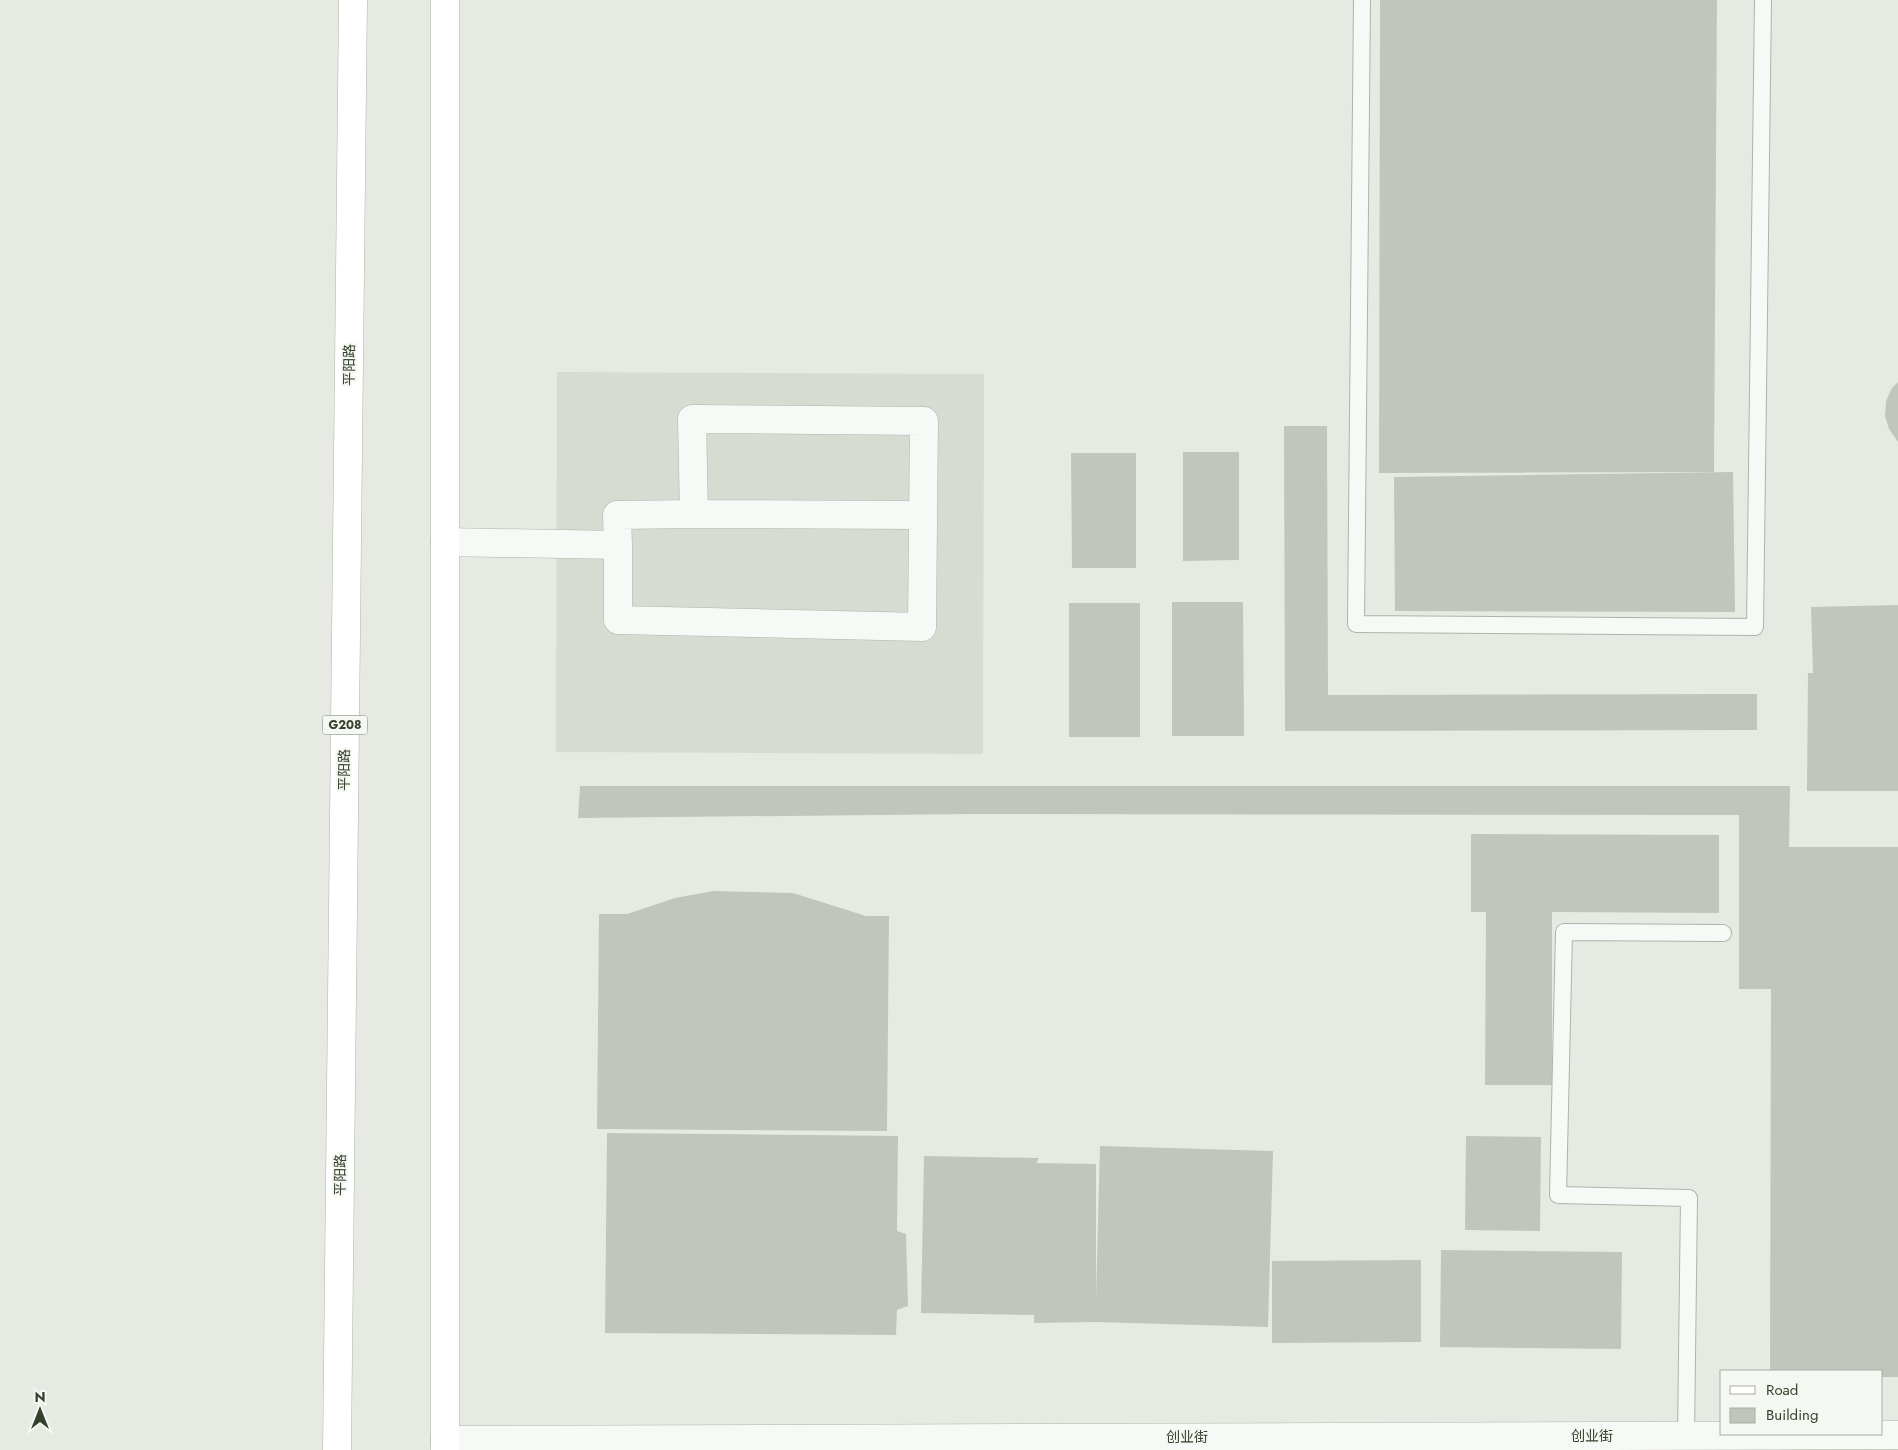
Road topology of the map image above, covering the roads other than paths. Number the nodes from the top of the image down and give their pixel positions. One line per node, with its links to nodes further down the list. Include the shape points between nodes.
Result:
1 (353, 0): 13 (main road, 平阳路 / G208)
2 (445, 0): 7 (main road)
3 (1362, 0): 4 (lane, via 1356,624 1746,626 1755,626)
4 (1763, 0)
5 (694, 514): 6 (street); 6 (street, via 692,419 924,422); 8 (street, via 617,515)
6 (924, 515): 8 (street, via 922,626 618,620)
7 (445, 542): 8 (street); 12 (main road)
8 (618, 545)
9 (1723, 933): 11 (lane, via 1564,932 1558,1195 1689,1198)
10 (1898, 1435): 11 (street, 创业街)
11 (1686, 1436): 12 (street, 创业街)
12 (445, 1445)
13 (337, 1450)

